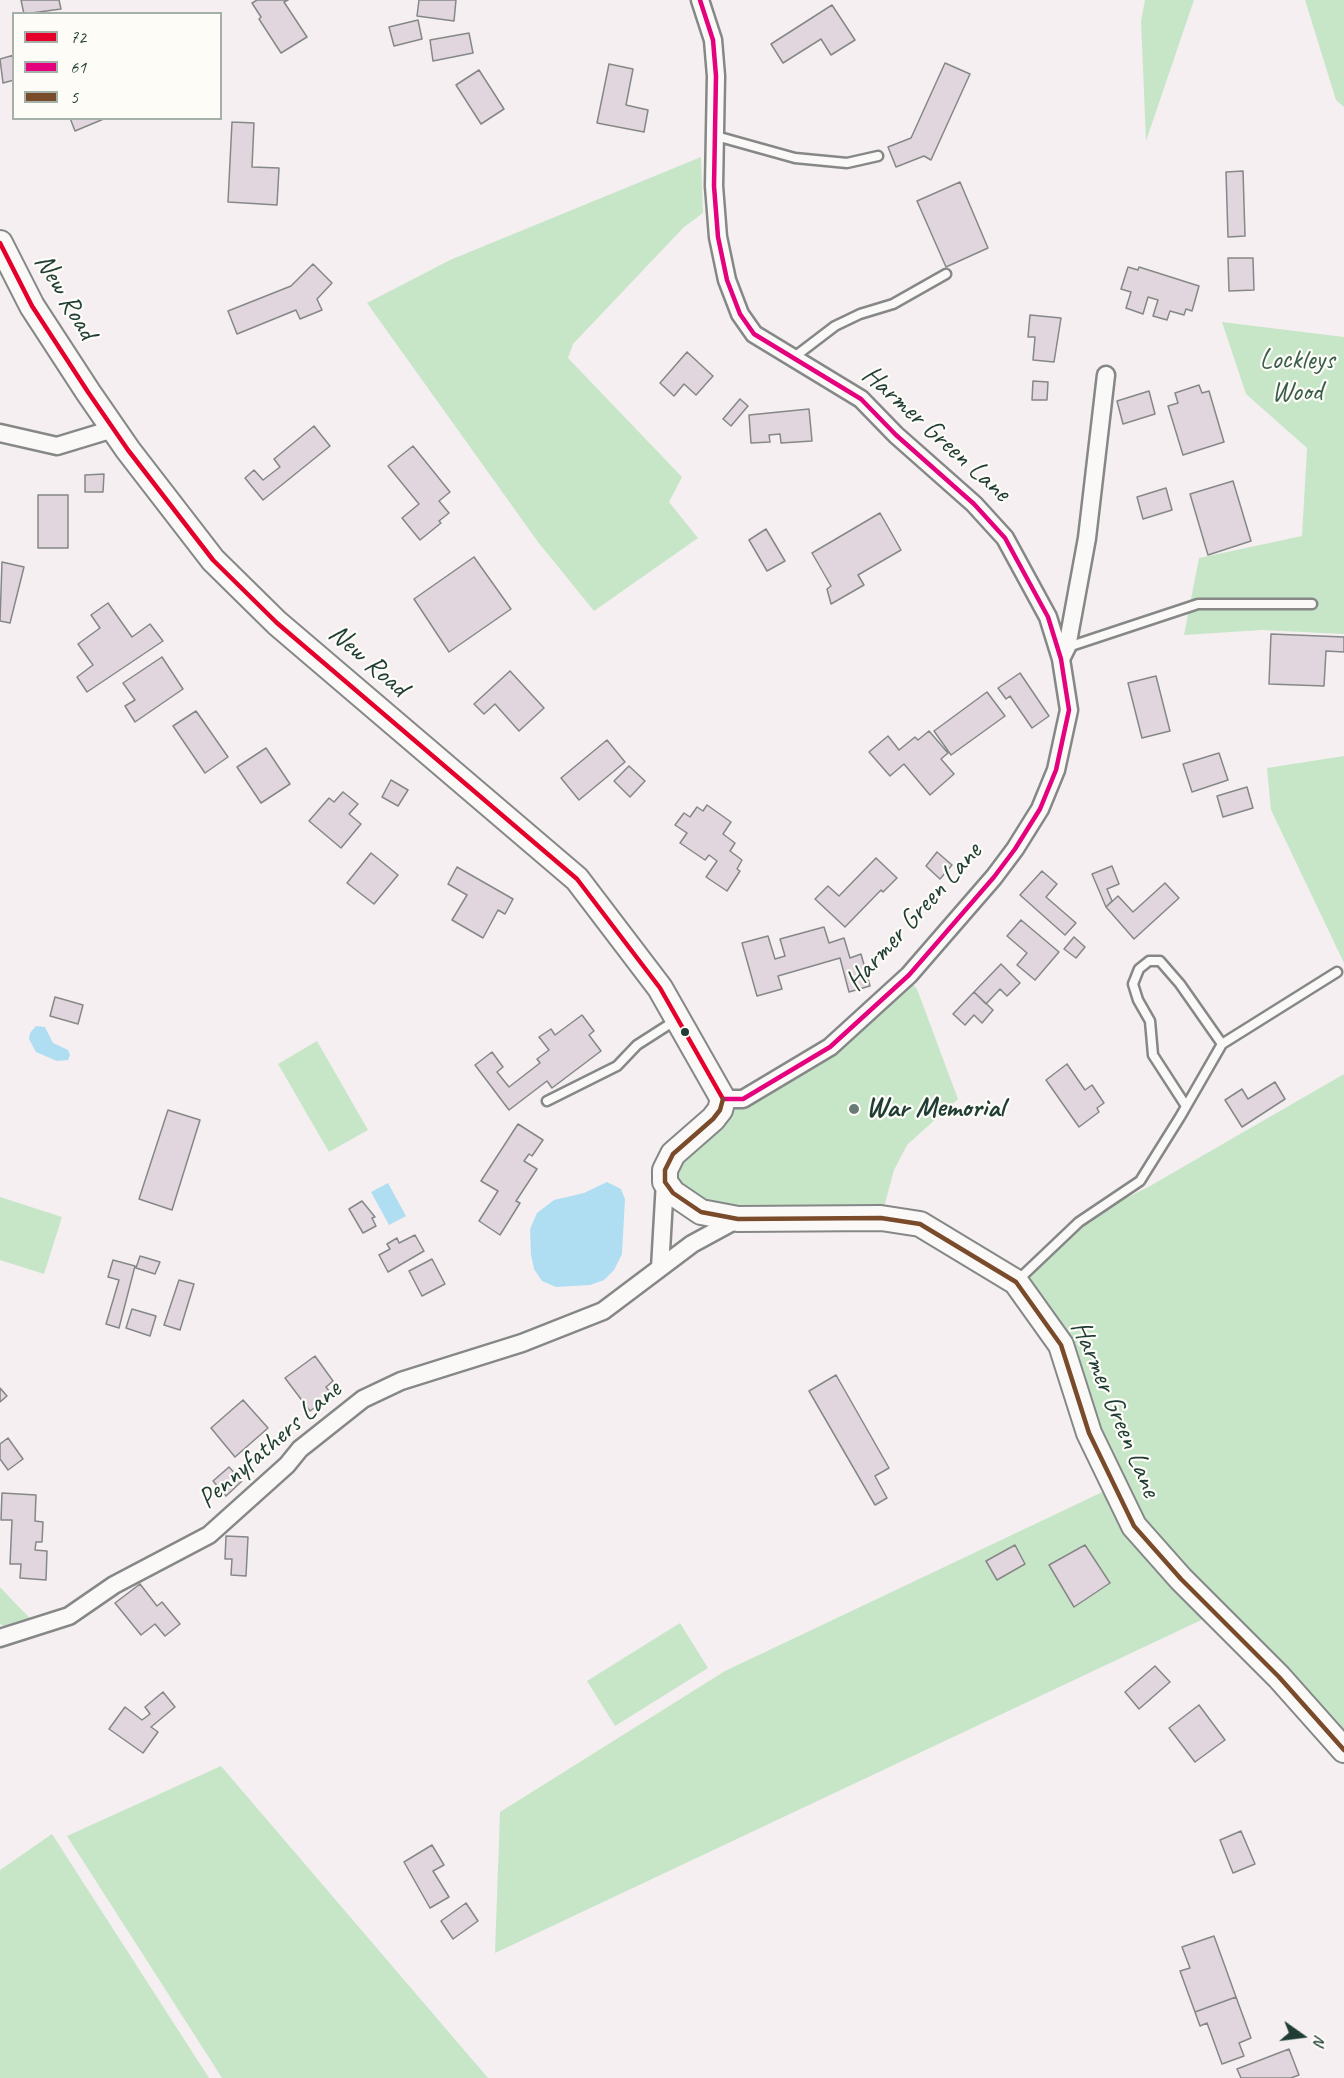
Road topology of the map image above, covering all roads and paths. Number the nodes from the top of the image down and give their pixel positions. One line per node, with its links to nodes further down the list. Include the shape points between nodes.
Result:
1 (700, 0): 2 (street, Harmer Green Lane, via 713,40)
2 (716, 136): 3 (lane, via 795,158 847,163); 6 (street, Harmer Green Lane, via 716,217 727,280 740,314 754,334)
3 (878, 156)
4 (0, 243): 8 (street, New Road, via 32,306)
5 (946, 274): 6 (lane, via 893,304 835,326)
6 (793, 358): 11 (street, Harmer Green Lane, via 861,399 974,504 1005,538)
7 (1106, 375): 11 (street, via 1087,538)
8 (113, 429): 9 (street, via 57,446); 13 (street, New Road, via 213,560 269,615 577,879)
9 (0, 433)
10 (1312, 604): 11 (lane, via 1198,603)
11 (1064, 653): 15 (street, Harmer Green Lane, via 1069,710 1056,770 1040,809 994,877 909,975 830,1047 743,1099)
12 (1337, 972): 14 (lane)
13 (679, 1018): 15 (street, New Road); 16 (lane, via 637,1045 617,1066)
14 (1222, 1044): 17 (lane); 17 (lane, via 1160,961 1149,961 1139,969 1133,984 1150,1021 1153,1055)
15 (723, 1099): 18 (street, via 713,1119 673,1154 665,1170)
16 (547, 1101)
17 (1186, 1106): 21 (lane, via 1140,1181 1079,1222)
18 (665, 1182): 19 (street, Harmer Green Lane, via 673,1193 701,1212); 20 (street)
19 (738, 1220): 20 (street, Pennyfathers Lane, via 692,1244); 21 (street, Harmer Green Lane, via 881,1218 920,1224)
20 (660, 1268): 22 (street, Pennyfathers Lane, via 603,1311 522,1343 401,1381 363,1399 300,1449 209,1535 114,1585 69,1616)
21 (1016, 1282): 23 (street, Harmer Green Lane, via 1061,1346 1089,1433 1134,1526)
22 (0, 1638)
23 (1344, 1750)

